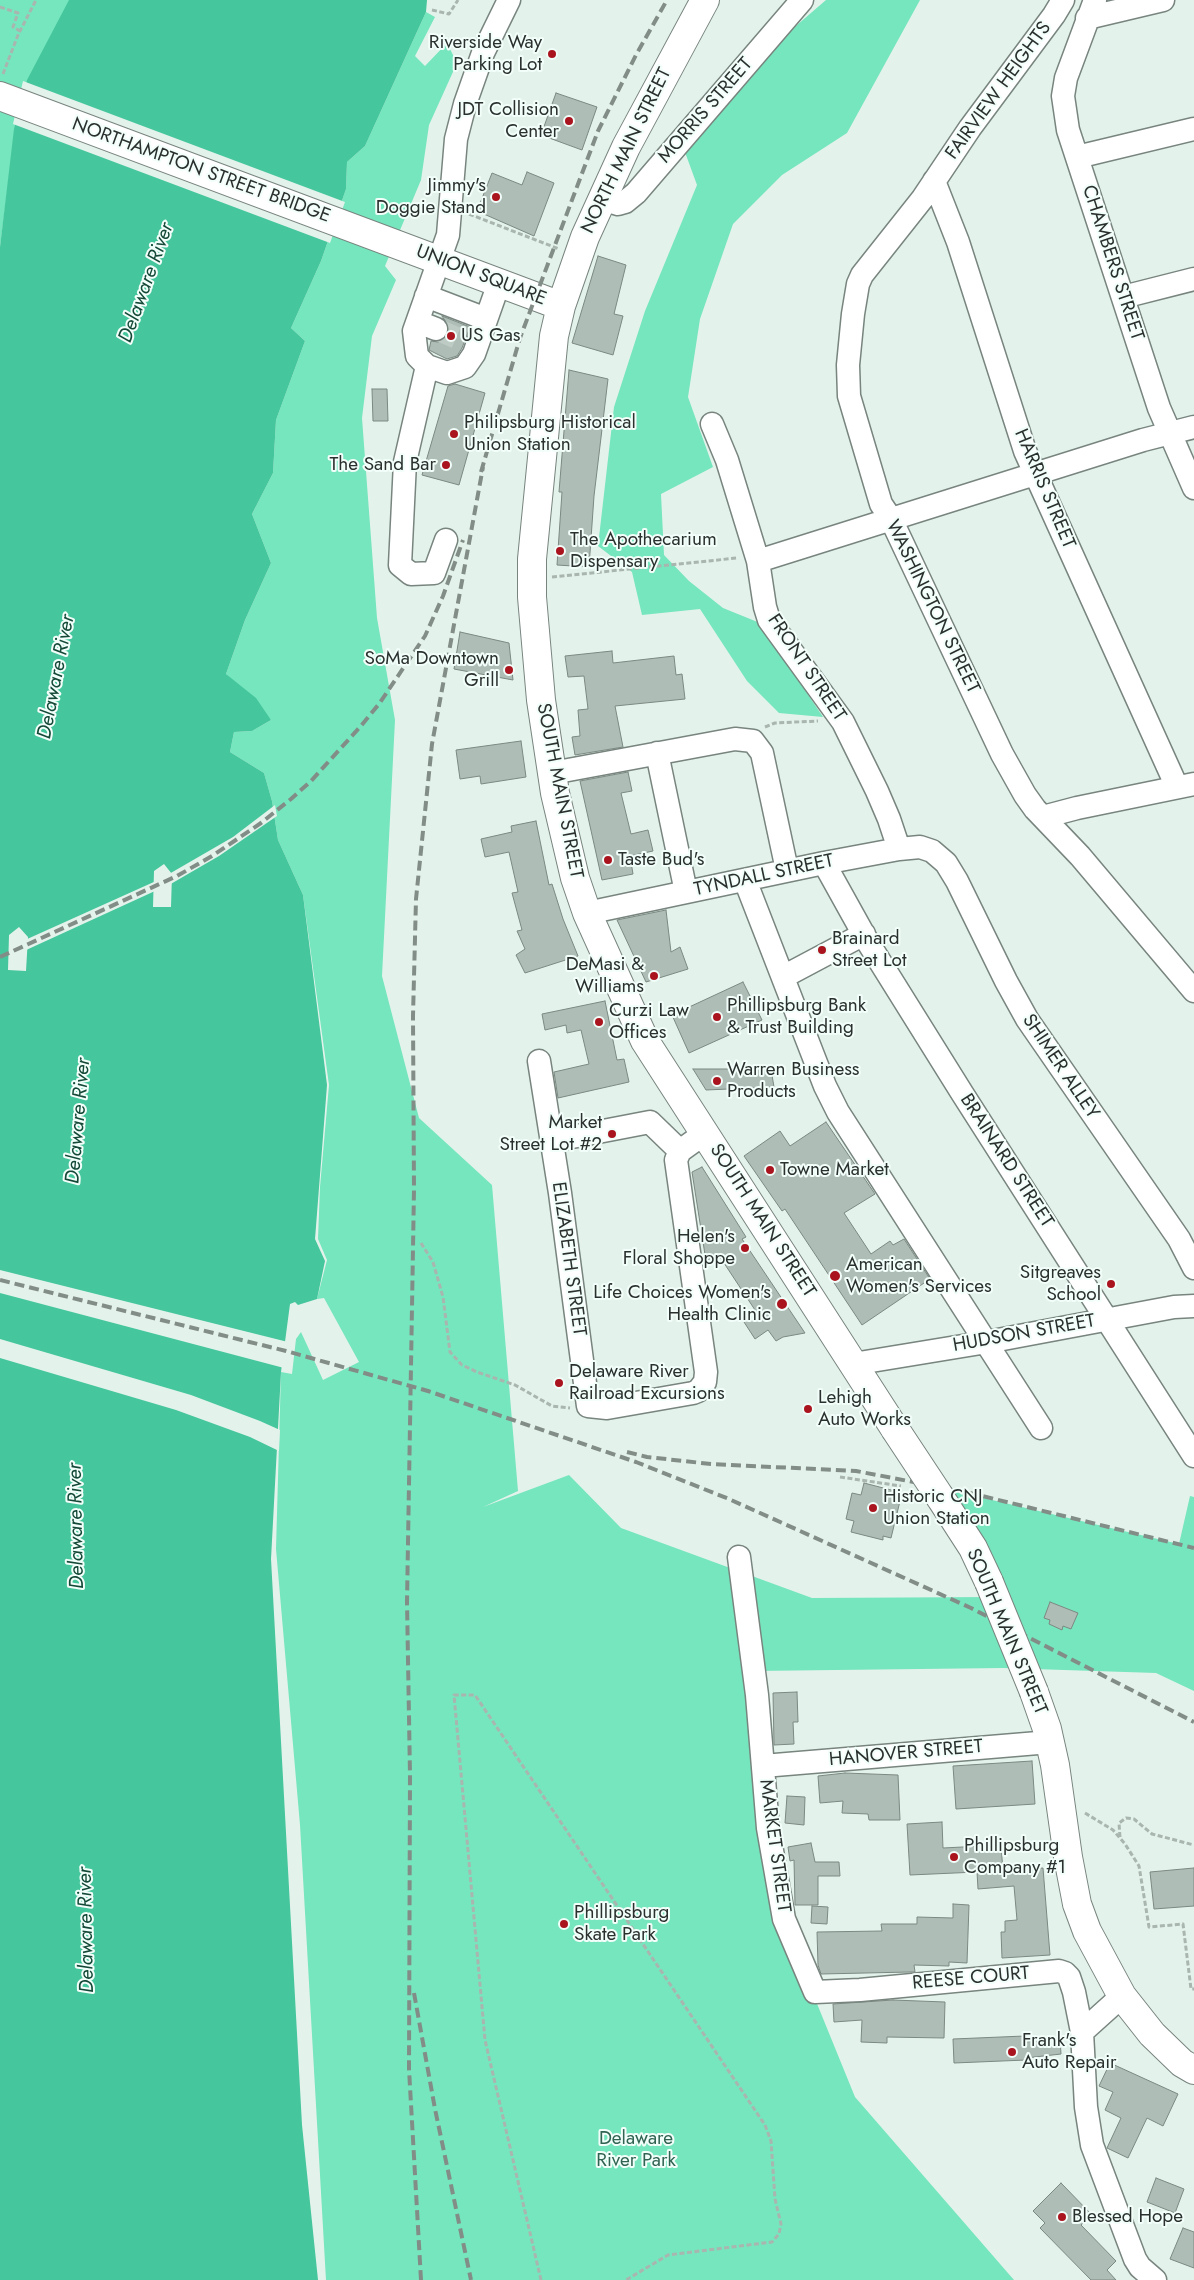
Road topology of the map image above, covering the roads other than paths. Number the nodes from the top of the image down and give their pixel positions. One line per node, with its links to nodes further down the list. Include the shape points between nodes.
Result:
1 (509, 0): 13 (street, via 483,53 465,104 456,139 448,235)
2 (705, 0): 11 (main road, NORTH MAIN STREET, via 643,113)
3 (802, 0): 11 (street, MORRIS STREET, via 636,193 618,204)
4 (1062, 0): 10 (street, FAIRVIEW HEIGHTS)
5 (1163, 0): 6 (street)
6 (1088, 18): 9 (street, CHAMBERS STREET, via 1066,78 1063,96 1068,130)
7 (1, 85): 12 (main road, NORTHAMPTON STREET BRIDGE)
8 (1194, 129): 9 (street)
9 (1077, 157): 17 (street, CHAMBERS STREET)
10 (934, 181): 24 (street, HARRIS STREET, via 958,242); 26 (street, WASHINGTON STREET, via 862,275 853,314 848,365 849,396 881,504)
11 (602, 199): 18 (main road, NORTH MAIN STREET, via 574,262)
12 (402, 246): 13 (main road, UNION SQUARE)
13 (438, 260): 15 (main road, UNION SQUARE); 16 (street)
14 (1194, 279): 17 (street)
15 (499, 283): 18 (main road, UNION SQUARE); 19 (street)
16 (426, 296): 19 (street); 20 (street, via 427,326 414,331 417,356)
17 (1123, 297): 23 (street, CHAMBERS STREET)
18 (560, 306): 30 (main road, SOUTH MAIN STREET, via 554,336 532,579 541,700)
19 (486, 319): 20 (street, via 471,345 465,367 447,373)
20 (426, 366): 27 (street, via 405,462 400,565 411,574 434,573)
21 (712, 424): 28 (street, FRONT STREET, via 727,460)
22 (1194, 427): 23 (street)
23 (1170, 434): 24 (street); 25 (street, CHAMBERS STREET)
24 (1035, 475): 26 (street); 31 (street, HARRIS STREET)
25 (1194, 488)
26 (891, 519): 28 (street); 32 (street, WASHINGTON STREET, via 1002,754 1025,795)
27 (446, 540)
28 (750, 559): 33 (street, FRONT STREET, via 769,620 843,722 877,790)
29 (657, 754): 30 (street); 36 (street, via 735,739 753,741 762,753); 38 (street)
30 (552, 773): 39 (main road, SOUTH MAIN STREET, via 575,878)
31 (1186, 786): 32 (street)
32 (1043, 817): 42 (street, WASHINGTON STREET)
33 (899, 849): 34 (street, TYNDALL STREET, via 920,847 932,850); 35 (street, TYNDALL STREET)
34 (940, 857): 47 (street, SHIMER ALLEY, via 957,881 1027,1019 1179,1239)
35 (824, 863): 36 (street, TYNDALL STREET); 40 (street, BRAINARD STREET)
36 (787, 870): 37 (street, TYNDALL STREET)
37 (745, 880): 38 (street, TYNDALL STREET); 41 (street)
38 (686, 892): 39 (street, TYNDALL STREET)
39 (587, 913): 44 (main road, SOUTH MAIN STREET, via 645,1041)
40 (864, 934): 41 (street); 49 (street, BRAINARD STREET)
41 (783, 977): 50 (street, via 838,1112)
42 (1194, 991)
43 (539, 1061): 45 (street, ELIZABETH STREET)
44 (705, 1133): 46 (street); 51 (main road, SOUTH MAIN STREET)
45 (550, 1141): 46 (street, via 650,1122); 46 (street, ELIZABETH STREET, via 560,1193 588,1406 607,1408 693,1393 705,1382 676,1160)
46 (680, 1151)
47 (1194, 1268)
48 (1194, 1306): 49 (street, HUDSON STREET)
49 (1107, 1319): 50 (street, HUDSON STREET); 53 (street, BRAINARD STREET)
50 (987, 1342): 51 (street, HUDSON STREET); 52 (street)
51 (853, 1364): 55 (main road, SOUTH MAIN STREET, bridge, via 973,1548 1034,1692)
52 (1041, 1428)
53 (1194, 1456)
54 (739, 1557): 56 (street, MARKET STREET)
55 (1050, 1742): 56 (street, HANOVER STREET); 58 (main road, SOUTH MAIN STREET, via 1077,1904 1087,1931)
56 (763, 1766): 57 (street, MARKET STREET, via 768,1828 784,1918)
57 (815, 1992): 59 (street, REESE COURT, via 1059,1971 1069,1977)
58 (1122, 1996): 59 (street); 60 (main road, SOUTH MAIN STREET, via 1152,2034)
59 (1082, 2032): 61 (street, REESE COURT, via 1086,2107 1092,2145 1135,2260)
60 (1194, 2070)
61 (1155, 2280)

